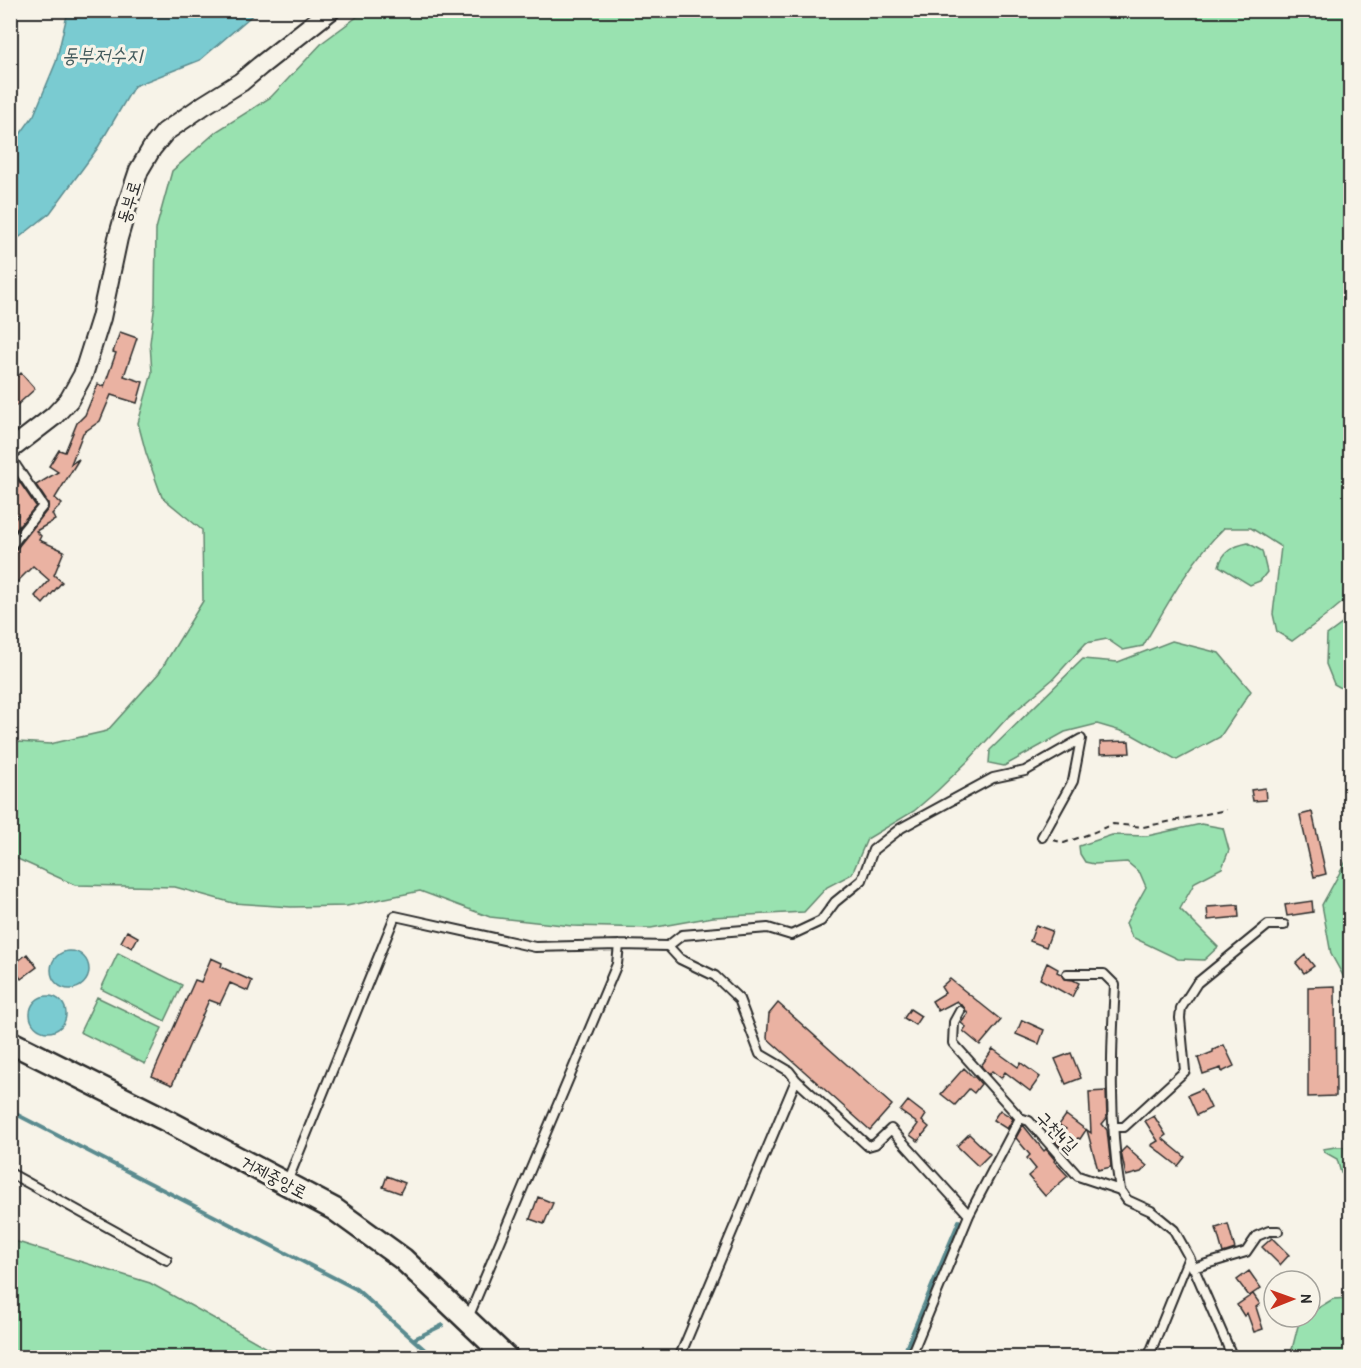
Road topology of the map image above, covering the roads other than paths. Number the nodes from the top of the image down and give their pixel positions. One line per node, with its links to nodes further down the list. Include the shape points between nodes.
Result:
1 (331, 10): 2 (street, 동부로, via 241,82 165,132 152,148 129,200 83,375 69,400 54,416)
2 (10, 450)
3 (10, 458): 4 (lane, via 43,506)
4 (10, 547)
5 (1042, 837): 8 (lane, via 1073,781 1081,739 1025,771 993,778 901,828 873,850 862,880 835,902 821,921 791,935 768,928 682,935)
6 (1284, 926): 14 (lane, via 1268,925 1197,983 1181,1008 1185,1071 1124,1127)
7 (619, 945): 8 (lane); 16 (lane, via 535,947 395,916); 23 (lane, via 617,964)
8 (668, 946): 12 (lane, via 680,959 715,976 739,999 760,1054 789,1071)
9 (1067, 974): 14 (lane, via 1104,974 1115,985)
10 (960, 1011): 13 (lane, via 954,1022 953,1043)
11 (10, 1042): 16 (main road, 거제중앙로)
12 (796, 1080): 18 (lane, via 868,1146 891,1129); 25 (lane)
13 (1020, 1118): 17 (lane, 구천4길, via 1029,1121 1077,1176); 18 (lane, 구천4길)
14 (1113, 1127): 17 (lane)
15 (10, 1173): 21 (lane)
16 (286, 1184): 23 (main road, 거제중앙로, via 333,1209 404,1259)
17 (1120, 1190): 20 (lane, 구천4길, via 1127,1200 1152,1211 1174,1230)
18 (969, 1215): 26 (lane, 구천4길)
19 (1278, 1232): 22 (lane, via 1257,1236 1246,1252)
20 (1189, 1257): 22 (lane, 구천4길); 27 (lane)
21 (167, 1260)
22 (1194, 1268): 28 (lane, 구천4길)
23 (467, 1321): 24 (main road, 거제중앙로)
24 (507, 1358)
25 (679, 1358)
26 (910, 1358)
27 (1148, 1358)
28 (1233, 1358)

